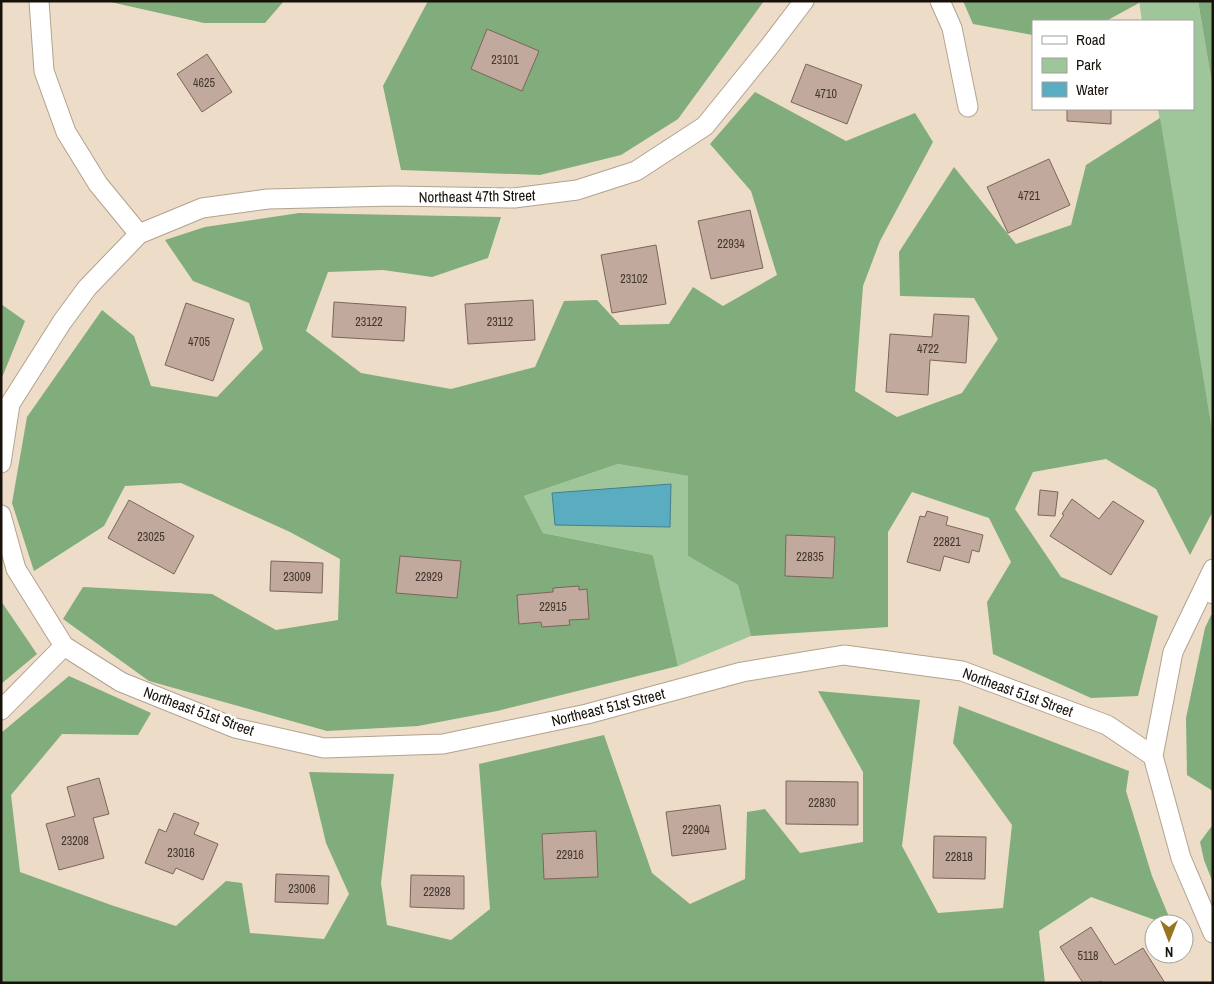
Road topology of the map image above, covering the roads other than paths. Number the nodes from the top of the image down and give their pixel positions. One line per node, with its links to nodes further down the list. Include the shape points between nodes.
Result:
1 (39, 1): 5 (street, via 44,72 66,132 98,184)
2 (804, 1): 5 (street, Northeast 47th Street, via 704,126 636,171 577,190 514,198 268,199 202,208)
3 (940, 1): 4 (street, via 952,28)
4 (968, 107)
5 (139, 234): 6 (street, via 87,288 10,404)
6 (1, 463)
7 (1, 515): 10 (street, via 16,569)
8 (1213, 569): 9 (street)
9 (1206, 597): 12 (street, via 1173,652)
10 (64, 646): 11 (street); 12 (street, Northeast 51st Street, via 121,682 235,728 324,748 443,744 587,714 742,672 844,655 962,671 1107,725)
11 (1, 710)
12 (1153, 756): 13 (street, via 1181,858)
13 (1213, 933)

